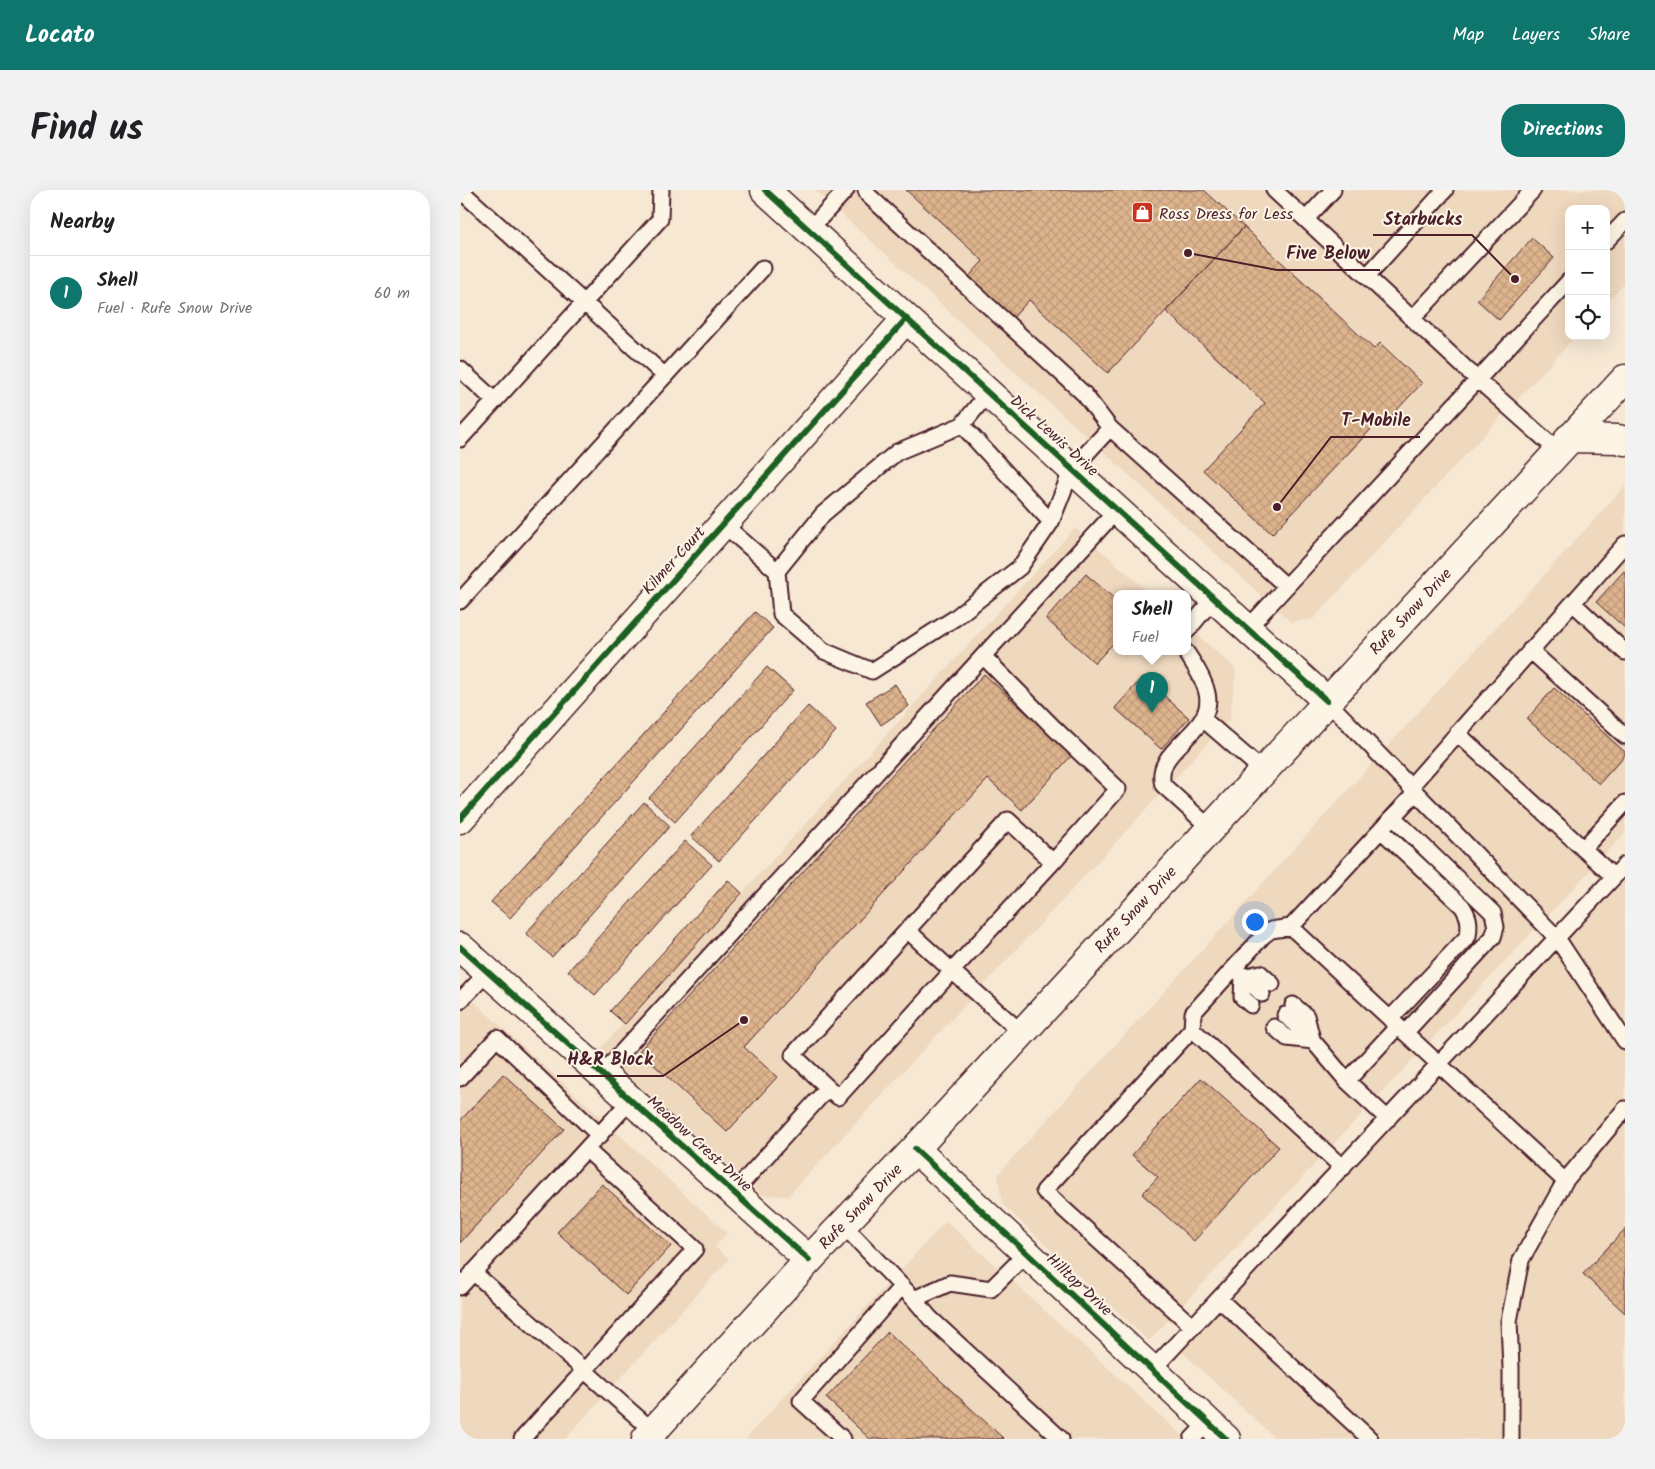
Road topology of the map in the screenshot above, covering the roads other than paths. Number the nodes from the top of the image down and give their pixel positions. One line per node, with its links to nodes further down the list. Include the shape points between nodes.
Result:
1 (460, 190): 17 (lane)
2 (661, 190): 17 (lane, via 660,219)
3 (766, 190): 12 (street, Dick Lewis Drive)
4 (846, 190): 12 (lane)
5 (866, 190): 27 (lane, via 1084,394)
6 (1274, 190): 10 (lane)
7 (1333, 190): 10 (lane)
8 (1444, 190): 15 (lane)
9 (1533, 190): 19 (lane)
10 (1306, 219): 15 (lane)
11 (1625, 221): 13 (lane)
12 (809, 230): 18 (street, Dick Lewis Drive)
13 (1610, 237)
14 (763, 268): 21 (lane)
15 (1367, 276): 19 (lane)
16 (1565, 285): 22 (lane)
17 (584, 302): 21 (lane); 25 (lane)
18 (906, 319): 24 (street, Dick Lewis Drive); 34 (street, Kilmer Court)
19 (1412, 319): 22 (lane)
20 (460, 369): 25 (lane)
21 (665, 376): 39 (lane)
22 (1477, 379): 30 (lane); 37 (lane)
23 (1625, 379): 30 (street, Rufe Snow Drive)
24 (988, 393): 26 (lane); 31 (street, Dick Lewis Drive)
25 (495, 401): 28 (lane)
26 (962, 426): 33 (lane); 36 (lane, via 896,452 823,514)
27 (1110, 428): 31 (lane); 37 (lane)
28 (460, 439)
29 (1625, 441): 30 (street)
30 (1563, 445): 47 (street, Rufe Snow Drive)
31 (1072, 469): 32 (street, Dick Lewis Drive); 33 (lane)
32 (1117, 510): 38 (street, Dick Lewis Drive); 46 (lane)
33 (1051, 522): 36 (lane, via 1020,567 955,618 872,670 824,651 781,614)
34 (723, 524): 36 (lane); 55 (street, Kilmer Court)
35 (1625, 544): 40 (lane)
36 (777, 572)
37 (1286, 586): 42 (lane)
38 (1214, 598): 41 (lane); 42 (street, Dick Lewis Drive)
39 (460, 601)
40 (1573, 603): 43 (lane); 44 (lane)
41 (1191, 627)
42 (1247, 629): 47 (street, Dick Lewis Drive)
43 (1530, 650): 49 (lane); 50 (lane)
44 (1625, 652)
45 (1188, 655): 48 (lane, via 1207,693 1208,708)
46 (983, 656): 59 (lane, via 1118,789); 78 (lane)
47 (1327, 701): 51 (street, Rufe Snow Drive); 52 (lane)
48 (1204, 719): 51 (lane); 56 (lane, via 1164,763 1160,776 1163,785)
49 (1457, 733): 52 (lane); 58 (lane)
50 (1625, 736)
51 (1263, 771): 56 (street, Rufe Snow Drive)
52 (1413, 789): 54 (lane); 64 (lane)
53 (1625, 803): 58 (lane)
54 (1393, 817): 57 (lane); 71 (lane, via 1493,913 1496,927 1493,937)
55 (460, 820)
56 (1210, 828): 74 (street, Rufe Snow Drive)
57 (1381, 830): 62 (lane); 71 (lane, via 1462,906 1469,916 1470,927 1468,936)
58 (1582, 849): 61 (lane)
59 (1053, 862): 63 (lane, via 1008,820); 66 (lane)
60 (1625, 865): 61 (lane)
61 (1614, 877): 64 (lane)
62 (1291, 927): 68 (lane, via 1271,930 1263,936); 71 (lane)
63 (907, 930): 66 (lane); 81 (lane, via 793,1055)
64 (1557, 938): 76 (lane); 77 (lane)
65 (460, 947): 67 (street, Meadow Crest Drive)
66 (952, 971): 74 (lane); 81 (lane, via 838,1097)
67 (488, 972): 69 (lane); 78 (street, Meadow Crest Drive)
68 (1238, 972): 68 (lane, via 1242,997 1262,994 1260,973); 73 (lane, via 1193,1013)
69 (460, 1001)
70 (1289, 1010): 75 (lane)
71 (1398, 1026): 77 (lane); 80 (lane)
72 (1274, 1027): 75 (lane, via 1287,1038)
73 (1192, 1029): 88 (lane); 99 (lane, via 1044,1191)
74 (1022, 1032): 86 (street, Rufe Snow Drive)
75 (1312, 1040): 80 (lane)
76 (1625, 1041)
77 (1439, 1064): 84 (lane); 89 (lane)
78 (602, 1074): 82 (street, Meadow Crest Drive)
79 (460, 1078): 85 (lane, via 497,1038)
80 (1347, 1081): 84 (lane)
81 (828, 1088): 90 (lane)
82 (631, 1100): 85 (lane); 90 (street, Meadow Crest Drive)
83 (1625, 1109): 89 (lane)
84 (1388, 1119): 88 (lane)
85 (600, 1136): 87 (lane)
86 (915, 1149): 91 (street, Rufe Snow Drive); 92 (street, Hilltop Drive)
87 (587, 1150): 94 (lane); 101 (lane, via 695,1249)
88 (1343, 1168): 98 (lane)
89 (1565, 1182): 108 (lane, via 1521,1260 1509,1321)
90 (734, 1192): 93 (street, Meadow Crest Drive)
91 (843, 1225): 93 (street, Rufe Snow Drive); 95 (lane)
92 (1027, 1253): 97 (lane, via 991,1289 950,1283); 100 (street, Hilltop Drive)
93 (809, 1260): 103 (street, Rufe Snow Drive)
94 (473, 1272): 96 (lane); 101 (lane)
95 (902, 1286): 97 (lane); 105 (lane, via 801,1401)
96 (460, 1287)
97 (914, 1299): 106 (lane, via 930,1318)
98 (1219, 1299): 99 (lane); 107 (lane)
99 (1193, 1327): 100 (lane)
100 (1152, 1370): 102 (street, Hilltop Drive)
101 (584, 1372): 103 (lane); 104 (lane)
102 (1208, 1433)
103 (650, 1435)
104 (522, 1439)
105 (843, 1439)
106 (1061, 1439)
107 (1370, 1439)
108 (1511, 1439)

